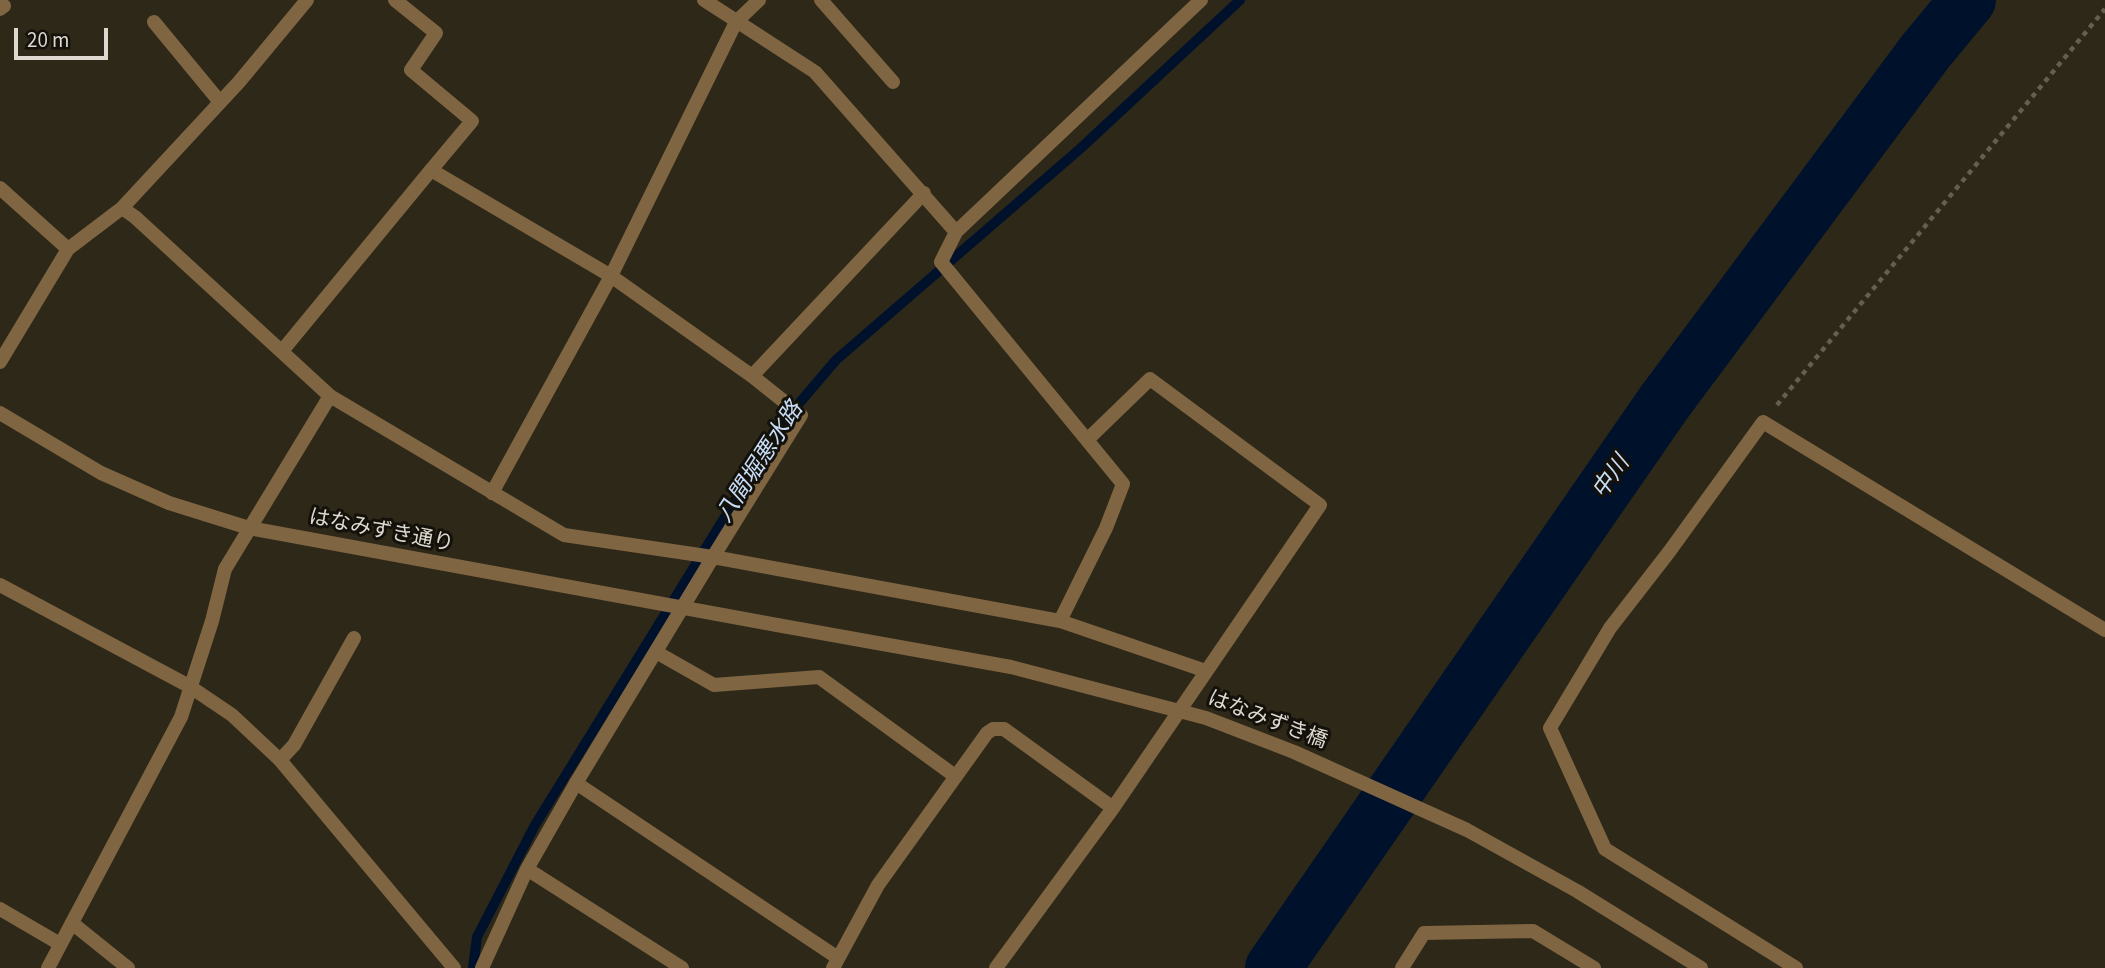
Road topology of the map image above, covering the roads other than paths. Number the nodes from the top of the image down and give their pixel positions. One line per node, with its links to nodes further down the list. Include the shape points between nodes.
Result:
1 (307, 0): 10 (street)
2 (395, 0): 11 (street, via 436,33 411,70 472,121)
3 (704, 0): 8 (street)
4 (759, 0): 8 (street)
5 (821, 0): 9 (street)
6 (1201, 0): 15 (street)
7 (154, 22): 10 (street)
8 (736, 22): 13 (street, via 816,72); 17 (street)
9 (893, 82)
10 (220, 102): 14 (street)
11 (431, 170): 17 (street); 18 (street)
12 (0, 188): 16 (street)
13 (924, 193): 15 (street); 20 (street)
14 (122, 208): 16 (street); 18 (street)
15 (956, 232): 23 (street, via 941,262)
16 (68, 248): 19 (street)
17 (611, 276): 20 (street); 24 (street)
18 (282, 351): 21 (street)
19 (0, 362)
20 (752, 376): 26 (street, via 801,415)
21 (330, 396): 24 (street); 25 (street)
22 (0, 412): 25 (street, はなみずき通り, via 101,473 169,503)
23 (1087, 440): 29 (street, via 1123,485 1107,528); 34 (street, via 1150,379 1321,505)
24 (492, 493): 26 (street, via 564,535)
25 (249, 528): 28 (street, はなみずき通り); 35 (street, via 226,569)
26 (708, 556): 28 (street); 29 (street)
27 (0, 585): 35 (street)
28 (682, 608): 30 (street, はなみずき通り); 33 (street)
29 (1060, 621): 34 (street)
30 (777, 625): 53 (street, はなみずき橋, bridge, via 1011,667 1206,718 1294,751 1468,830)
31 (2105, 630): 54 (street, via 1763,422 1610,628 1550,728 1605,849)
32 (354, 638): 36 (street, via 294,746)
33 (656, 652): 37 (street, via 715,685 819,677); 38 (street)
34 (1206, 671): 39 (street)
35 (189, 686): 36 (street, via 232,715); 42 (street, via 181,717)
36 (280, 760): 47 (street)
37 (955, 776): 39 (street, via 987,733 1004,729); 44 (street, via 878,885)
38 (576, 783): 40 (street); 44 (street)
39 (1113, 808): 50 (street)
40 (527, 869): 48 (street); 49 (street)
41 (0, 909): 43 (street)
42 (72, 923): 43 (street); 46 (street)
43 (60, 944): 45 (street)
44 (836, 963)
45 (48, 968)
46 (128, 968)
47 (454, 968)
48 (482, 968)
49 (682, 968)
50 (996, 968)
51 (1402, 968): 52 (street, via 1424,933 1533,931)
52 (1594, 968)
53 (1701, 968)
54 (1796, 968)

